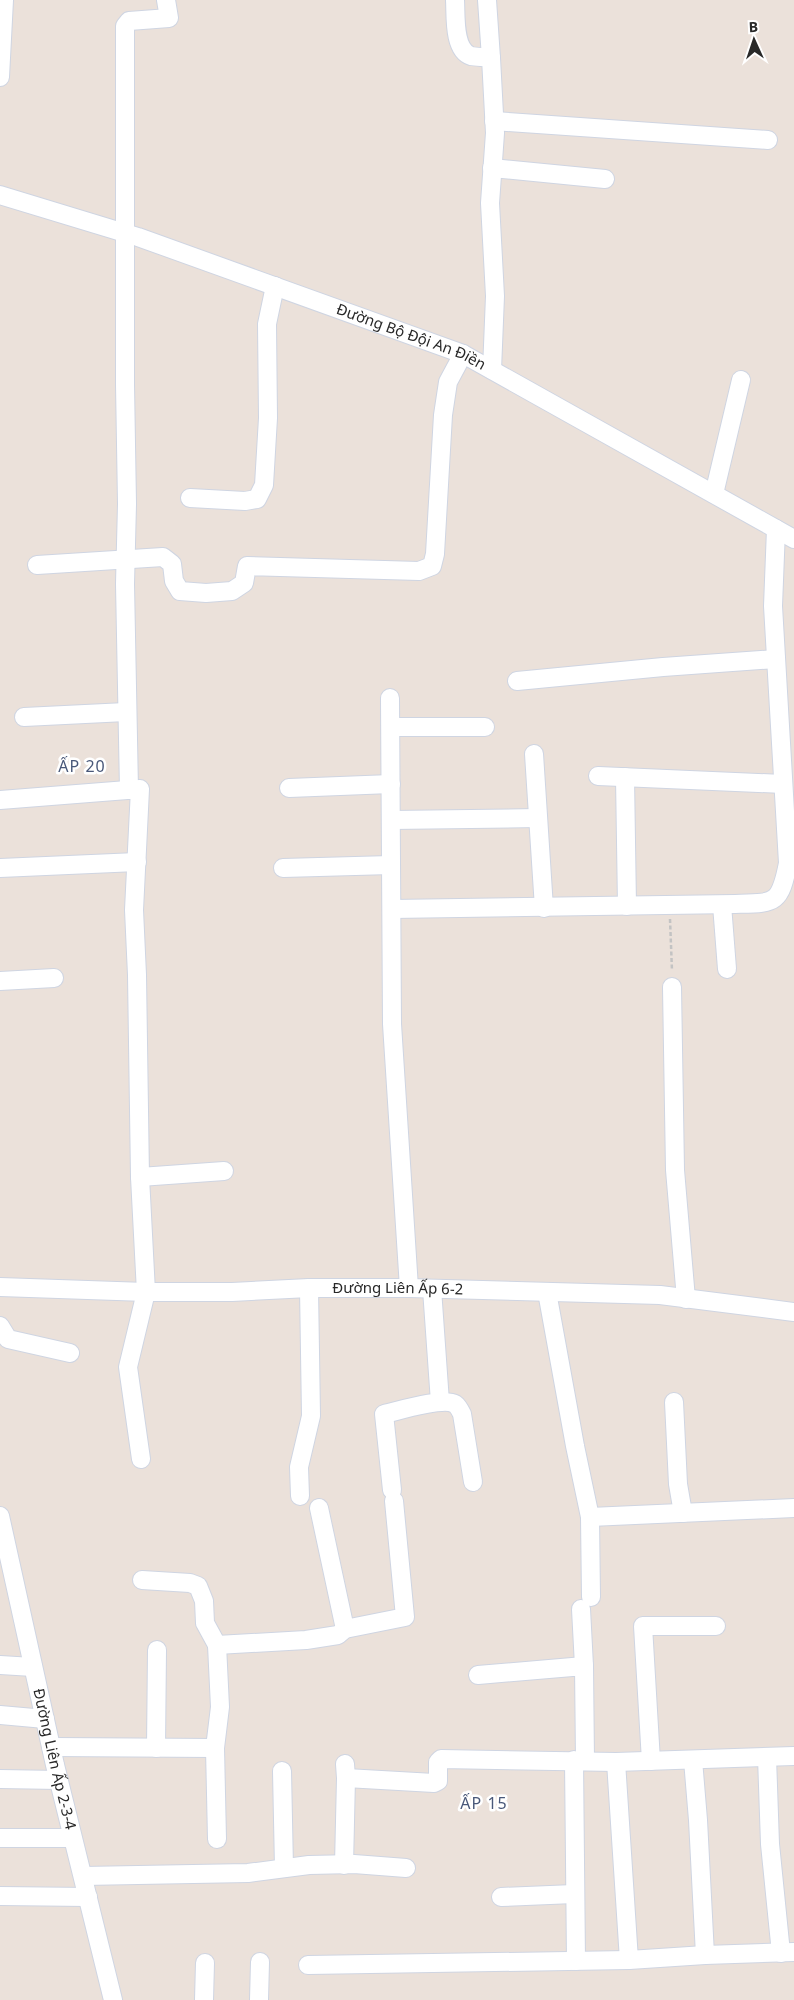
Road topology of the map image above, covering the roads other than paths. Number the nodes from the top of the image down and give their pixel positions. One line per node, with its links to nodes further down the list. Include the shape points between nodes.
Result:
1 (4, 0): 6 (street)
2 (166, 0): 12 (street, via 169,18 129,21 125,26)
3 (455, 0): 5 (street, via 457,38 463,50 471,56)
4 (487, 0): 5 (street)
5 (491, 58): 7 (street)
6 (0, 77)
7 (494, 120): 8 (street); 9 (street)
8 (768, 140)
9 (492, 168): 10 (street); 15 (street, via 490,202 495,296)
10 (604, 179)
11 (0, 195): 12 (street, Đường Bộ Đội An Điền)
12 (126, 233): 13 (street, Đường Bộ Đội An Điền); 21 (street)
13 (275, 286): 14 (street, Đường Bộ Đội An Điền); 18 (street, via 266,324 268,418 264,485 257,498 245,501)
14 (463, 354): 15 (street, Đường Bộ Đội An Điền); 21 (street, via 448,382 443,415 432,566 419,571 247,566 244,583 232,591 206,593 180,591 174,581 172,564 163,557)
15 (492, 370): 17 (street, Đường Bộ Đội An Điền)
16 (741, 380): 17 (street)
17 (714, 494): 19 (street, Đường Bộ Đội An Điền)
18 (190, 498)
19 (776, 528): 20 (street, Đường Bộ Đội An Điền); 23 (street, via 773,606)
20 (794, 539)
21 (126, 560): 22 (street); 26 (street)
22 (37, 565)
23 (776, 659): 24 (street); 34 (street)
24 (517, 681)
25 (390, 698): 28 (street)
26 (126, 712): 27 (street); 36 (street)
27 (24, 717)
28 (391, 727): 29 (street); 33 (street)
29 (485, 727)
30 (534, 754): 38 (street)
31 (598, 776): 32 (street)
32 (625, 777): 34 (street); 46 (street)
33 (391, 784): 35 (street); 39 (street)
34 (783, 784): 41 (street)
35 (289, 788)
36 (129, 790): 37 (street); 40 (street, via 140,789)
37 (0, 800)
38 (538, 818): 39 (street); 47 (street)
39 (391, 820): 42 (street)
40 (137, 862): 43 (street); 54 (street, via 134,910)
41 (791, 863): 45 (street, via 778,897 766,903)
42 (391, 865): 44 (street); 48 (street)
43 (0, 868)
44 (282, 868)
45 (722, 904): 46 (street); 49 (street)
46 (627, 906): 47 (street)
47 (544, 908): 48 (street)
48 (392, 909): 57 (street, via 392,1024)
49 (726, 969)
50 (54, 978): 51 (street)
51 (0, 980)
52 (672, 987): 61 (street, via 675,1170)
53 (224, 1171): 54 (street)
54 (140, 1176): 59 (street)
55 (0, 1287): 59 (street, Đường Liên Ấp 6-2)
56 (309, 1288): 57 (street, Đường Liên Ấp 6-2); 59 (street, Đường Liên Ấp 6-2); 69 (street, via 311,1416 299,1467)
57 (409, 1288): 58 (street, Đường Liên Ấp 6-2)
58 (432, 1289): 60 (street, Đường Liên Ấp 6-2); 65 (street)
59 (146, 1292): 67 (street, via 128,1367)
60 (547, 1292): 61 (street, Đường Liên Ấp 6-2, via 660,1295); 74 (street)
61 (686, 1299): 62 (street, Đường Liên Ấp 6-2)
62 (794, 1312)
63 (0, 1326): 64 (street, via 8,1339)
64 (70, 1353)
65 (440, 1402): 68 (street, via 454,1404 462,1414); 78 (street, via 384,1414 405,1616)
66 (674, 1402): 72 (street, via 678,1484)
67 (141, 1460)
68 (473, 1482)
69 (300, 1496)
70 (319, 1508): 78 (street)
71 (794, 1508): 72 (street)
72 (683, 1513): 74 (street)
73 (0, 1516): 76 (street, Đường Liên Ấp 2-3-4)
74 (590, 1517): 82 (street)
75 (142, 1580): 79 (street, via 190,1583 199,1587 204,1601 205,1623)
76 (8, 1585): 83 (street, Đường Liên Ấp 2-3-4)
77 (716, 1626): 94 (street, via 643,1626)
78 (345, 1629): 79 (street, via 338,1636 322,1638)
79 (217, 1645): 89 (street, via 220,1708)
80 (157, 1650): 88 (street)
81 (0, 1665): 83 (street)
82 (584, 1666): 84 (street); 92 (street)
83 (33, 1667): 86 (street, Đường Liên Ấp 2-3-4)
84 (478, 1675)
85 (0, 1715): 86 (street)
86 (45, 1719): 87 (street, Đường Liên Ấp 2-3-4)
87 (51, 1748): 88 (street); 98 (street, Đường Liên Ấp 2-3-4)
88 (156, 1748): 89 (street)
89 (214, 1748): 101 (street)
90 (794, 1756): 91 (street)
91 (767, 1757): 93 (street); 110 (street, via 770,1844)
92 (580, 1760): 95 (street); 102 (street, via 440,1760 438,1781 434,1783 346,1771); 106 (street)
93 (693, 1760): 94 (street); 111 (street)
94 (651, 1761): 95 (street)
95 (616, 1762): 112 (street)
96 (282, 1770): 103 (street)
97 (0, 1779): 98 (street)
98 (58, 1780): 100 (street, Đường Liên Ấp 2-3-4)
99 (0, 1838): 100 (street)
100 (72, 1838): 105 (street, Đường Liên Ấp 2-3-4)
101 (217, 1839)
102 (344, 1864): 103 (street); 104 (street)
103 (284, 1868): 105 (street, via 248,1873)
104 (406, 1868)
105 (83, 1876): 108 (street, Đường Liên Ấp 2-3-4)
106 (574, 1894): 109 (street); 113 (street)
107 (0, 1896): 108 (street)
108 (88, 1897): 117 (street, Đường Liên Ấp 2-3-4)
109 (501, 1897)
110 (788, 1952): 111 (street)
111 (705, 1955): 112 (street)
112 (629, 1960): 113 (street)
113 (576, 1961): 116 (street)
114 (260, 1962): 119 (street)
115 (205, 1963): 118 (street)
116 (308, 1965)
117 (113, 2000)
118 (204, 2000)
119 (259, 2000)

